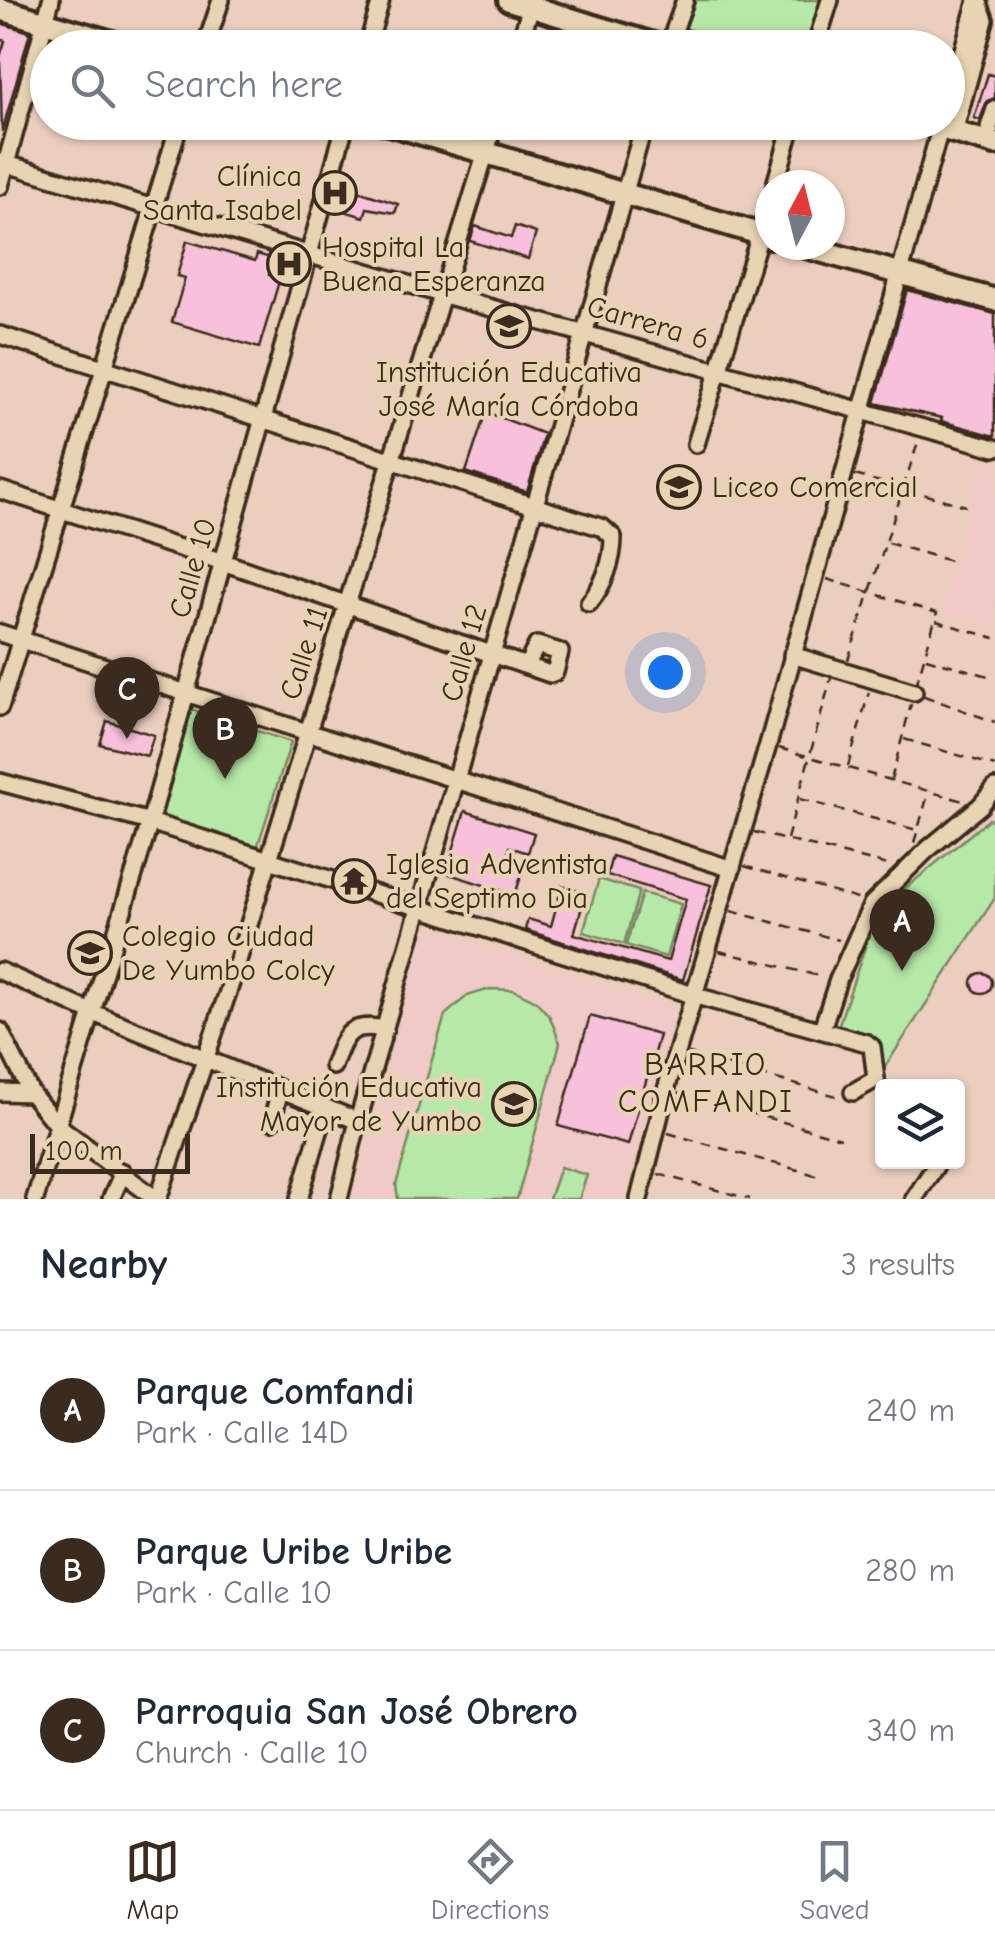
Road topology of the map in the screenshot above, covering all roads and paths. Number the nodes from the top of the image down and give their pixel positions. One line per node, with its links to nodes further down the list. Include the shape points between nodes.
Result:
1 (51, 0): 10 (street)
2 (221, 0): 14 (street)
3 (382, 0): 15 (street)
4 (510, 0): 8 (main road)
5 (685, 0): 18 (street)
6 (830, 0): 19 (street)
7 (978, 0): 11 (street); 20 (street)
8 (532, 3): 16 (street); 17 (main road)
9 (0, 9): 10 (main road)
10 (44, 22): 12 (street); 13 (main road)
11 (990, 22): 22 (street)
12 (42, 30)
13 (71, 30)
14 (212, 30)
15 (373, 30)
16 (524, 30)
17 (624, 30)
18 (674, 30)
19 (821, 30)
20 (965, 45)
21 (30, 71): 34 (street)
22 (965, 77)
23 (995, 109): 25 (street)
24 (965, 131): 25 (main road)
25 (992, 138)
26 (174, 140): 38 (street)
27 (341, 140): 40 (street, Calle 10)
28 (440, 140): 33 (main road)
29 (489, 140): 33 (street, Calle 11)
30 (639, 140): 37 (street, Calle 12)
31 (788, 140): 35 (street)
32 (939, 140): 43 (street)
33 (485, 154): 37 (main road); 44 (street, Calle 11)
34 (4, 163): 36 (street); 38 (street, Carrera 6)
35 (779, 170)
36 (0, 186)
37 (622, 193): 39 (main road); 46 (street, Calle 12)
38 (152, 207): 40 (street, Carrera 6); 48 (street)
39 (755, 233)
40 (309, 254): 44 (street, Carrera 6); 51 (street, Calle 10)
41 (845, 257): 43 (main road)
42 (756, 260): 49 (street)
43 (901, 272): 45 (main road); 50 (street)
44 (442, 294): 46 (street, Carrera 6); 55 (street, Calle 11)
45 (995, 300)
46 (585, 334): 49 (street, Carrera 6); 59 (street, Calle 12)
47 (0, 335): 48 (street)
48 (106, 369): 51 (street); 61 (street)
49 (717, 371): 50 (street, Carrera 6); 53 (street)
50 (861, 411): 52 (street, Carrera 6); 56 (street)
51 (265, 418): 55 (street); 64 (street, Calle 10)
52 (923, 428): 54 (street, Carrera 6); 57 (path)
53 (696, 444)
54 (995, 448)
55 (392, 460): 59 (street); 68 (street, Calle 11)
56 (844, 472): 57 (path); 65 (street)
57 (904, 488): 60 (path); 62 (path)
58 (0, 490): 61 (street)
59 (534, 505): 67 (street, via 613,537 603,584); 74 (street, Calle 12)
60 (966, 506)
61 (59, 510): 64 (street); 72 (street)
62 (886, 543): 63 (path); 66 (path)
63 (950, 560)
64 (223, 562): 68 (street); 82 (street, Calle 10)
65 (815, 575): 66 (path); 75 (street)
66 (871, 592): 69 (path); 78 (path)
67 (589, 603)
68 (348, 604): 74 (street); 85 (street, Calle 11)
69 (937, 613)
70 (935, 620): 73 (path)
71 (0, 632): 72 (street)
72 (20, 638): 82 (street); 83 (street)
73 (995, 638)
74 (492, 652): 77 (street); 91 (street, Calle 12)
75 (792, 655): 78 (street); 87 (street)
76 (924, 658): 79 (path)
77 (526, 665)
78 (839, 670): 80 (street); 88 (path)
79 (995, 678)
80 (873, 680): 81 (street); 90 (path)
81 (914, 692): 84 (path)
82 (185, 694): 85 (street); 97 (street, Calle 10)
83 (0, 707)
84 (995, 722)
85 (306, 733): 91 (street); 101 (street, Calle 11)
86 (902, 739): 89 (path)
87 (768, 745): 88 (path); 98 (street)
88 (810, 757): 90 (path); 95 (path)
89 (995, 766)
90 (848, 768): 94 (path)
91 (457, 781): 102 (street); 105 (street, Calle 12)
92 (0, 782): 97 (street)
93 (995, 788): 96 (street)
94 (930, 790): 96 (path); 99 (path)
95 (798, 798): 99 (path); 100 (path)
96 (980, 806): 103 (street)
97 (150, 822): 101 (street); 114 (street, Calle 10)
98 (743, 828): 100 (path); 102 (street)
99 (917, 830): 103 (path)
100 (786, 841): 103 (path)
101 (267, 859): 105 (street); 111 (street, Calle 11)
102 (732, 866): 104 (path); 106 (street)
103 (907, 869): 104 (street)
104 (872, 904): 107 (street)
105 (420, 908): 113 (street); 115 (street, Calle 12)
106 (720, 908): 107 (path); 108 (street)
107 (854, 944): 112 (street)
108 (708, 948): 112 (path); 113 (street)
109 (178, 964): 111 (path)
110 (0, 970): 114 (street)
111 (232, 980): 119 (street, Calle 11)
112 (838, 980): 116 (street)
113 (696, 996): 116 (street); 118 (street)
114 (91, 1012): 119 (street); 132 (street, Calle 10)
115 (386, 1028): 120 (street, via 352,1030); 131 (street, Calle 12)
116 (822, 1029): 121 (street, via 870,1044)
117 (0, 1031): 126 (street)
118 (678, 1051): 124 (street); 128 (path)
119 (208, 1058): 123 (street); 141 (street, Calle 11)
120 (333, 1066)
121 (879, 1079)
122 (875, 1085): 127 (street)
123 (280, 1090): 129 (street); 130 (street)
124 (666, 1090): 133 (street); 134 (path)
125 (0, 1092): 126 (street)
126 (30, 1092): 132 (street)
127 (853, 1092)
128 (836, 1096)
129 (326, 1108): 131 (street); 142 (street)
130 (272, 1121)
131 (358, 1121): 143 (street, Calle 12)
132 (56, 1124): 137 (street); 139 (street, Calle 10)
133 (657, 1130): 136 (street); 138 (path)
134 (841, 1138)
135 (933, 1169): 146 (street)
136 (647, 1171): 144 (street); 145 (path)
137 (124, 1172): 140 (street); 141 (street)
138 (819, 1176)
139 (36, 1199)
140 (111, 1199)
141 (157, 1199)
142 (299, 1199)
143 (339, 1199)
144 (639, 1199)
145 (750, 1199)
146 (914, 1199)

